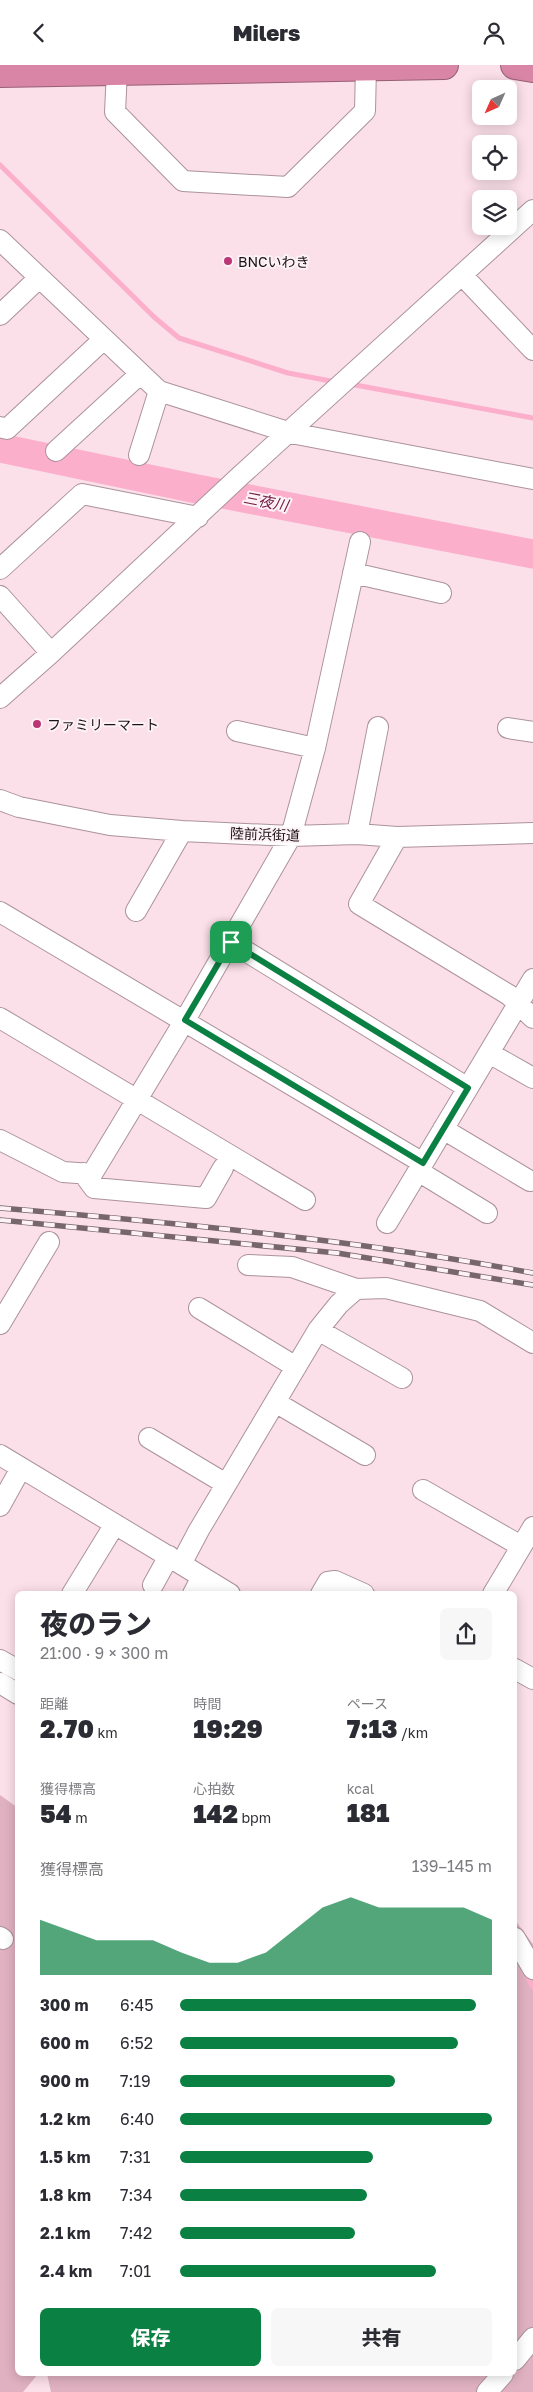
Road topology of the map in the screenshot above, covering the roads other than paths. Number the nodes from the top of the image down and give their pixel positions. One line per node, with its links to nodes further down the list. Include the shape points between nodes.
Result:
1 (444, 65): 5 (highway)
2 (515, 65): 6 (highway)
3 (523, 65): 6 (highway)
4 (179, 67): 5 (highway); 7 (highway)
5 (366, 67): 7 (street, via 365,111 288,187 183,181 115,112)
6 (533, 67)
7 (117, 71): 8 (highway)
8 (0, 73)
9 (531, 216): 11 (street)
10 (0, 240): 12 (street)
11 (462, 275): 15 (street); 19 (street)
12 (39, 278): 13 (street); 14 (street)
13 (0, 315)
14 (104, 339): 16 (street); 18 (street, via 7,429)
15 (533, 350)
16 (140, 374): 17 (street); 20 (street)
17 (159, 391): 19 (street); 21 (street)
18 (0, 427)
19 (291, 433): 22 (street); 23 (street)
20 (56, 451)
21 (139, 455)
22 (533, 479)
23 (198, 517): 25 (street, via 82,494); 29 (street)
24 (360, 541): 26 (street)
25 (0, 569)
26 (353, 573): 27 (street); 35 (street)
27 (441, 593)
28 (0, 596): 29 (street)
29 (51, 653): 30 (street)
30 (0, 698)
31 (378, 727): 39 (street)
32 (508, 728): 34 (street)
33 (237, 731): 35 (street)
34 (533, 732)
35 (315, 747): 40 (street)
36 (0, 801): 37 (street, 陸前浜街道, via 110,825)
37 (182, 831): 40 (street, 陸前浜街道); 42 (street)
38 (533, 833): 41 (street, 陸前浜街道)
39 (357, 834): 40 (street, 陸前浜街道); 41 (street, 陸前浜街道)
40 (292, 836): 44 (street)
41 (397, 837): 46 (street, via 359,904 509,995)
42 (136, 911)
43 (0, 912): 49 (street)
44 (231, 942): 49 (street); 52 (street)
45 (533, 979): 46 (street)
46 (518, 1004): 48 (street); 50 (street)
47 (0, 1018): 53 (street)
48 (533, 1018)
49 (185, 1020): 53 (street); 57 (street)
50 (489, 1053): 51 (street); 52 (street)
51 (533, 1078)
52 (468, 1088): 54 (street)
53 (136, 1099): 58 (street, via 92,1174); 60 (street)
54 (443, 1129): 57 (street); 59 (street)
55 (0, 1140): 58 (street, via 63,1172)
56 (223, 1167): 58 (street, via 206,1198 94,1188)
57 (420, 1167): 61 (street); 62 (street)
58 (83, 1173)
59 (530, 1181)
60 (305, 1200)
61 (487, 1213)
62 (387, 1223)
63 (49, 1242): 67 (street)
64 (248, 1265): 65 (street, via 292,1267)
65 (356, 1289): 68 (street); 69 (street, via 386,1288 480,1311)
66 (199, 1308): 70 (street)
67 (0, 1324)
68 (318, 1330): 70 (street); 71 (street)
69 (533, 1343)
70 (296, 1367): 72 (street)
71 (402, 1378)
72 (275, 1402): 75 (street); 77 (street)
73 (149, 1438): 77 (street)
74 (0, 1455): 76 (street)
75 (365, 1455)
76 (21, 1468): 79 (street); 80 (street)
77 (226, 1484): 83 (street)
78 (423, 1489): 82 (street)
79 (0, 1506)
80 (115, 1524): 83 (street); 86 (street)
81 (533, 1527): 82 (street)
82 (521, 1546): 90 (street)
83 (175, 1560): 84 (street); 85 (street)
84 (153, 1585)
85 (198, 1585): 87 (street)
86 (74, 1591)
87 (219, 1591)
88 (323, 1591): 89 (street, via 328,1582 336,1581)
89 (358, 1591)
90 (495, 1591)
91 (15, 1658): 92 (street)
92 (0, 1660): 93 (street)
93 (15, 1668)
94 (517, 1670): 95 (street)
95 (533, 1679)
96 (0, 1683): 97 (street)
97 (15, 1692)
98 (517, 1941): 99 (street)
99 (533, 1969)
100 (533, 2339): 101 (street)
101 (517, 2358)
102 (501, 2376): 103 (street)
103 (488, 2392)

